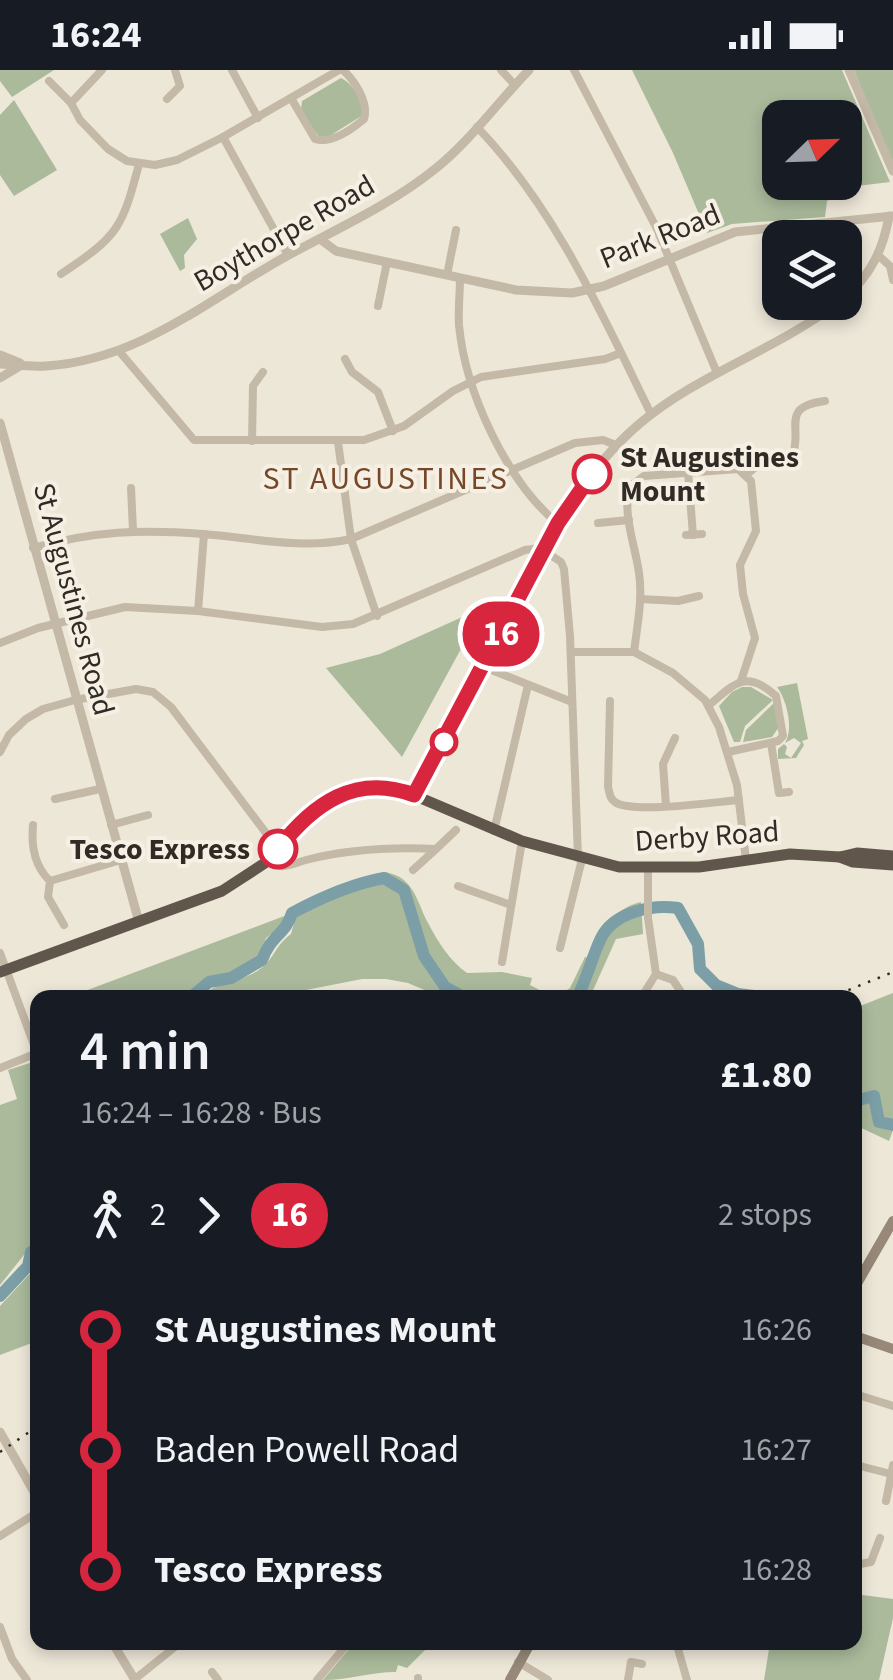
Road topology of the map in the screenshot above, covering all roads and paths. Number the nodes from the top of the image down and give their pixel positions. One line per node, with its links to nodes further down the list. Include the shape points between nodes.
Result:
1 (102, 70): 13 (street)
2 (175, 70): 12 (street, via 180,86)
3 (232, 70): 14 (street)
4 (341, 70): 11 (street); 11 (street, via 366,110 364,120 345,131 324,142 314,139)
5 (501, 70): 10 (street)
6 (529, 70): 10 (street, Boythorpe Road)
7 (574, 70): 24 (street)
8 (849, 70): 18 (street)
9 (49, 82): 13 (street)
10 (515, 84): 15 (street, Boythorpe Road)
11 (291, 98): 14 (street)
12 (166, 99)
13 (71, 103): 17 (street, via 108,149)
14 (258, 118): 16 (street)
15 (477, 126): 21 (street, Boythorpe Road, via 405,191); 31 (street, via 532,196)
16 (223, 137): 17 (street, via 177,160); 22 (street)
17 (139, 164): 26 (street, via 113,236)
18 (893, 171)
19 (891, 216): 23 (street); 24 (street, Park Road, via 735,232)
20 (456, 230): 27 (street)
21 (320, 239): 22 (street, Boythorpe Road); 25 (street, Park Road, via 336,251)
22 (288, 255): 34 (street, Boythorpe Road, via 157,336)
23 (879, 256): 29 (street); 30 (street)
24 (668, 258): 31 (street, Park Road); 41 (street)
25 (386, 262): 27 (street, Park Road); 32 (street)
26 (61, 274)
27 (447, 275): 28 (street, Park Road)
28 (460, 278): 31 (street, Park Road, via 555,294); 43 (street)
29 (893, 280)
30 (862, 281)
31 (588, 290): 35 (street)
32 (378, 306)
33 (813, 320): 41 (street)
34 (119, 350): 39 (street, Boythorpe Road); 48 (street, via 190,439)
35 (621, 353): 43 (street); 45 (street)
36 (0, 354): 39 (street)
37 (345, 359): 47 (street, via 378,392)
38 (0, 364): 39 (street, Boythorpe Road)
39 (23, 365): 42 (street)
40 (263, 372): 48 (street, via 253,386)
41 (716, 373): 45 (street)
42 (0, 378)
43 (470, 380): 47 (street); 52 (street)
44 (816, 391): 54 (street, via 821,402 802,407 793,421 792,457 761,463)
45 (651, 414): 50 (street)
46 (0, 422): 51 (street, St Augustines Road)
47 (393, 432): 49 (street)
48 (252, 441): 49 (street)
49 (338, 442): 62 (street)
50 (616, 445): 52 (street, via 575,443); 57 (street)
51 (3, 446): 63 (street, St Augustines Road)
52 (512, 467): 57 (street); 62 (street)
53 (688, 472): 54 (street, via 738,468); 56 (street, via 633,482); 61 (street)
54 (746, 475): 78 (street, via 756,531 739,574 755,638)
55 (131, 488): 59 (street)
56 (628, 520): 58 (street); 66 (street)
57 (558, 523): 64 (street)
58 (598, 523)
59 (133, 530): 60 (street); 63 (street)
60 (204, 534): 62 (street, via 292,545); 70 (street)
61 (693, 535)
62 (351, 539): 72 (street)
63 (33, 548): 73 (street, St Augustines Road)
64 (544, 551): 72 (street, via 525,550); 75 (street, via 564,570); 77 (street)
65 (625, 584): 66 (street)
66 (640, 584): 68 (street)
67 (699, 596): 69 (street)
68 (640, 599): 69 (street); 76 (street)
69 (684, 600): 71 (street)
70 (198, 611): 72 (street, via 322,627); 73 (street, via 125,607)
71 (688, 611)
72 (378, 616)
73 (54, 624): 74 (street); 80 (street, St Augustines Road)
74 (0, 643)
75 (571, 652): 76 (street); 81 (street)
76 (634, 652): 83 (street, via 673,673)
77 (484, 667): 79 (street); 89 (street)
78 (741, 681): 83 (street); 85 (street, via 776,696 784,733)
79 (528, 685): 81 (street); 98 (street)
80 (75, 700): 86 (street, via 26,719); 88 (street, St Augustines Road); 100 (street, via 123,689 160,696)
81 (572, 702): 104 (street)
82 (610, 702): 93 (street, via 616,715 611,799)
83 (709, 705): 87 (street)
84 (675, 738): 93 (street, via 663,764)
85 (771, 743): 87 (street); 90 (street, via 784,792)
86 (0, 752)
87 (728, 752): 92 (street)
88 (100, 789): 91 (street); 97 (street, St Augustines Road)
89 (414, 795): 95 (highway, Derby Road); 100 (highway, via 380,787 336,797 302,818)
90 (766, 795)
91 (55, 800)
92 (739, 800): 93 (street); 106 (street)
93 (666, 806)
94 (148, 815): 97 (street)
95 (460, 824): 98 (highway, Derby Road); 101 (street)
96 (33, 825): 111 (street, via 34,868)
97 (110, 825): 105 (street, St Augustines Road)
98 (494, 831): 99 (highway, Derby Road)
99 (522, 841): 104 (highway, Derby Road); 113 (street)
100 (278, 848): 107 (highway)
101 (436, 849): 107 (street, via 374,848 283,868); 109 (street)
102 (893, 856): 103 (highway, Derby Road)
103 (840, 857): 106 (highway, Derby Road); 108 (highway, Derby Road)
104 (580, 859): 110 (highway, Derby Road); 116 (street)
105 (120, 860): 111 (street); 115 (street, St Augustines Road)
106 (746, 860): 110 (highway, Derby Road)
107 (268, 861): 115 (highway, via 222,891)
108 (893, 866)
109 (414, 870)
110 (648, 870): 120 (street)
111 (50, 880): 114 (street, via 48,897 62,921)
112 (458, 886): 113 (street)
113 (511, 906): 118 (street)
114 (72, 912)
115 (139, 922): 119 (highway)
116 (560, 948)
117 (0, 953): 119 (street)
118 (502, 962)
119 (3, 971): 123 (street)
120 (656, 974): 121 (street); 122 (street)
121 (646, 990)
122 (679, 990)
123 (30, 1039)
124 (30, 1056): 125 (street)
125 (0, 1068)
126 (893, 1221): 127 (main road)
127 (862, 1275)
128 (862, 1338): 129 (main road)
129 (893, 1349)
130 (862, 1396): 131 (street)
131 (893, 1406)
132 (0, 1432): 135 (street)
133 (862, 1466): 134 (street)
134 (892, 1470): 136 (street)
135 (30, 1485)
136 (886, 1501)
137 (30, 1517): 138 (street)
138 (0, 1536)
139 (880, 1538): 140 (street, via 872,1566)
140 (862, 1565)
141 (0, 1626): 142 (street)
142 (3, 1646): 150 (street)
143 (117, 1650): 151 (street)
144 (171, 1650): 151 (street)
145 (342, 1650): 152 (street)
146 (526, 1650): 148 (main road)
147 (678, 1650): 156 (street)
148 (518, 1662): 153 (main road); 154 (street)
149 (642, 1664): 155 (street, via 630,1662)
150 (27, 1680)
151 (135, 1680)
152 (317, 1680)
153 (510, 1680)
154 (548, 1680)
155 (628, 1680)
156 (687, 1680)

